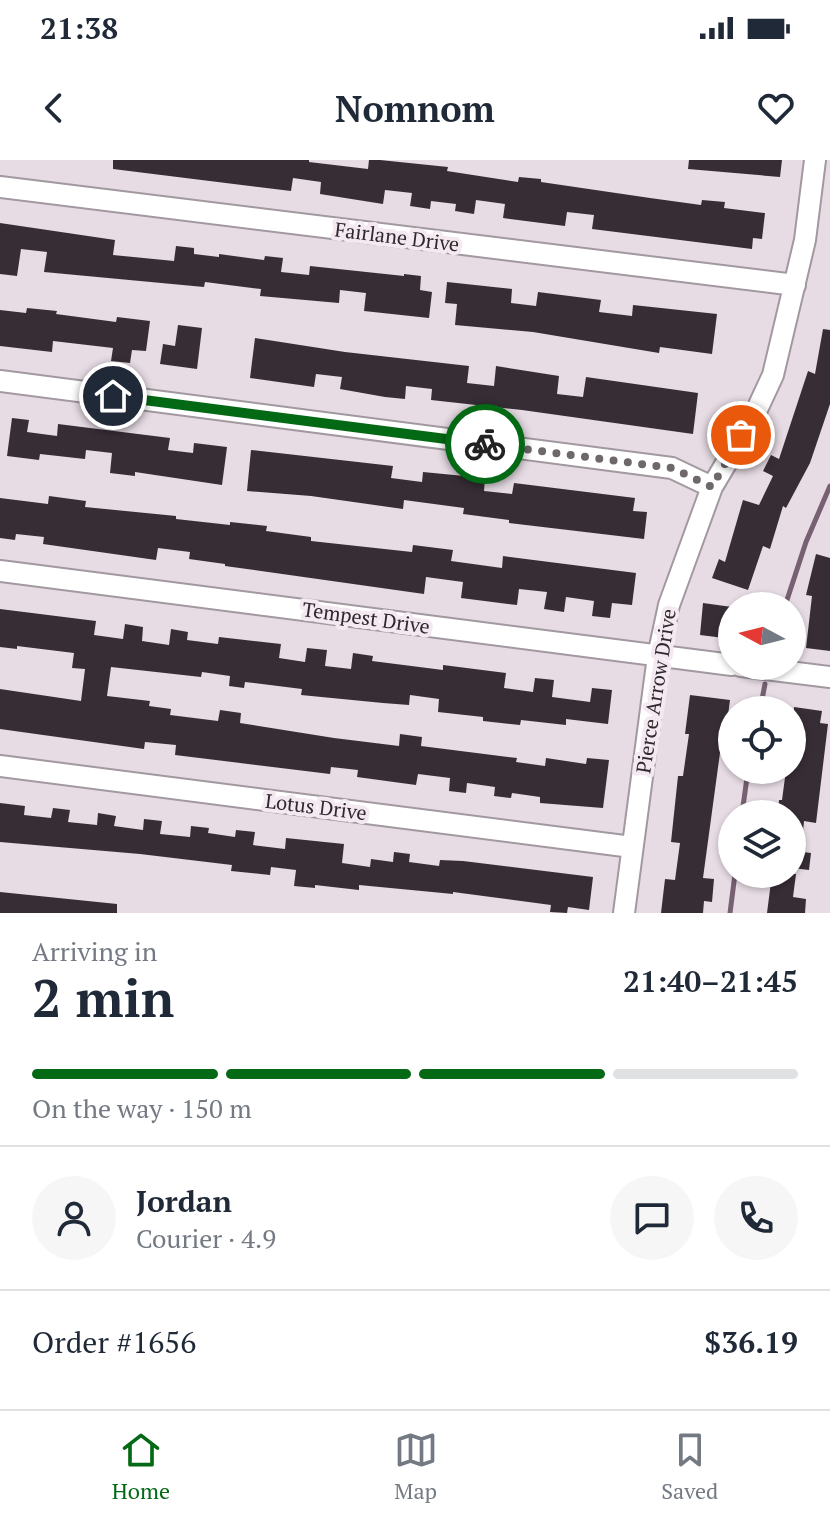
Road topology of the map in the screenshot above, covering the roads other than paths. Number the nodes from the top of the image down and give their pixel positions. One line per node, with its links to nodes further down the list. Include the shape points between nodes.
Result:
1 (815, 160): 3 (street, Pierce Arrow Drive)
2 (0, 187): 3 (street, Fairlane Drive)
3 (795, 285): 5 (street, Pierce Arrow Drive, via 773,375)
4 (0, 381): 5 (street, via 672,468)
5 (712, 487): 7 (street, Pierce Arrow Drive, via 669,605)
6 (0, 571): 7 (street, Tempest Drive)
7 (658, 656): 8 (street, Tempest Drive); 12 (street, Pierce Arrow Drive)
8 (718, 663)
9 (806, 674): 10 (street)
10 (830, 677)
11 (0, 766): 12 (street, Lotus Drive)
12 (632, 847): 13 (street, Pierce Arrow Drive)
13 (624, 913)

